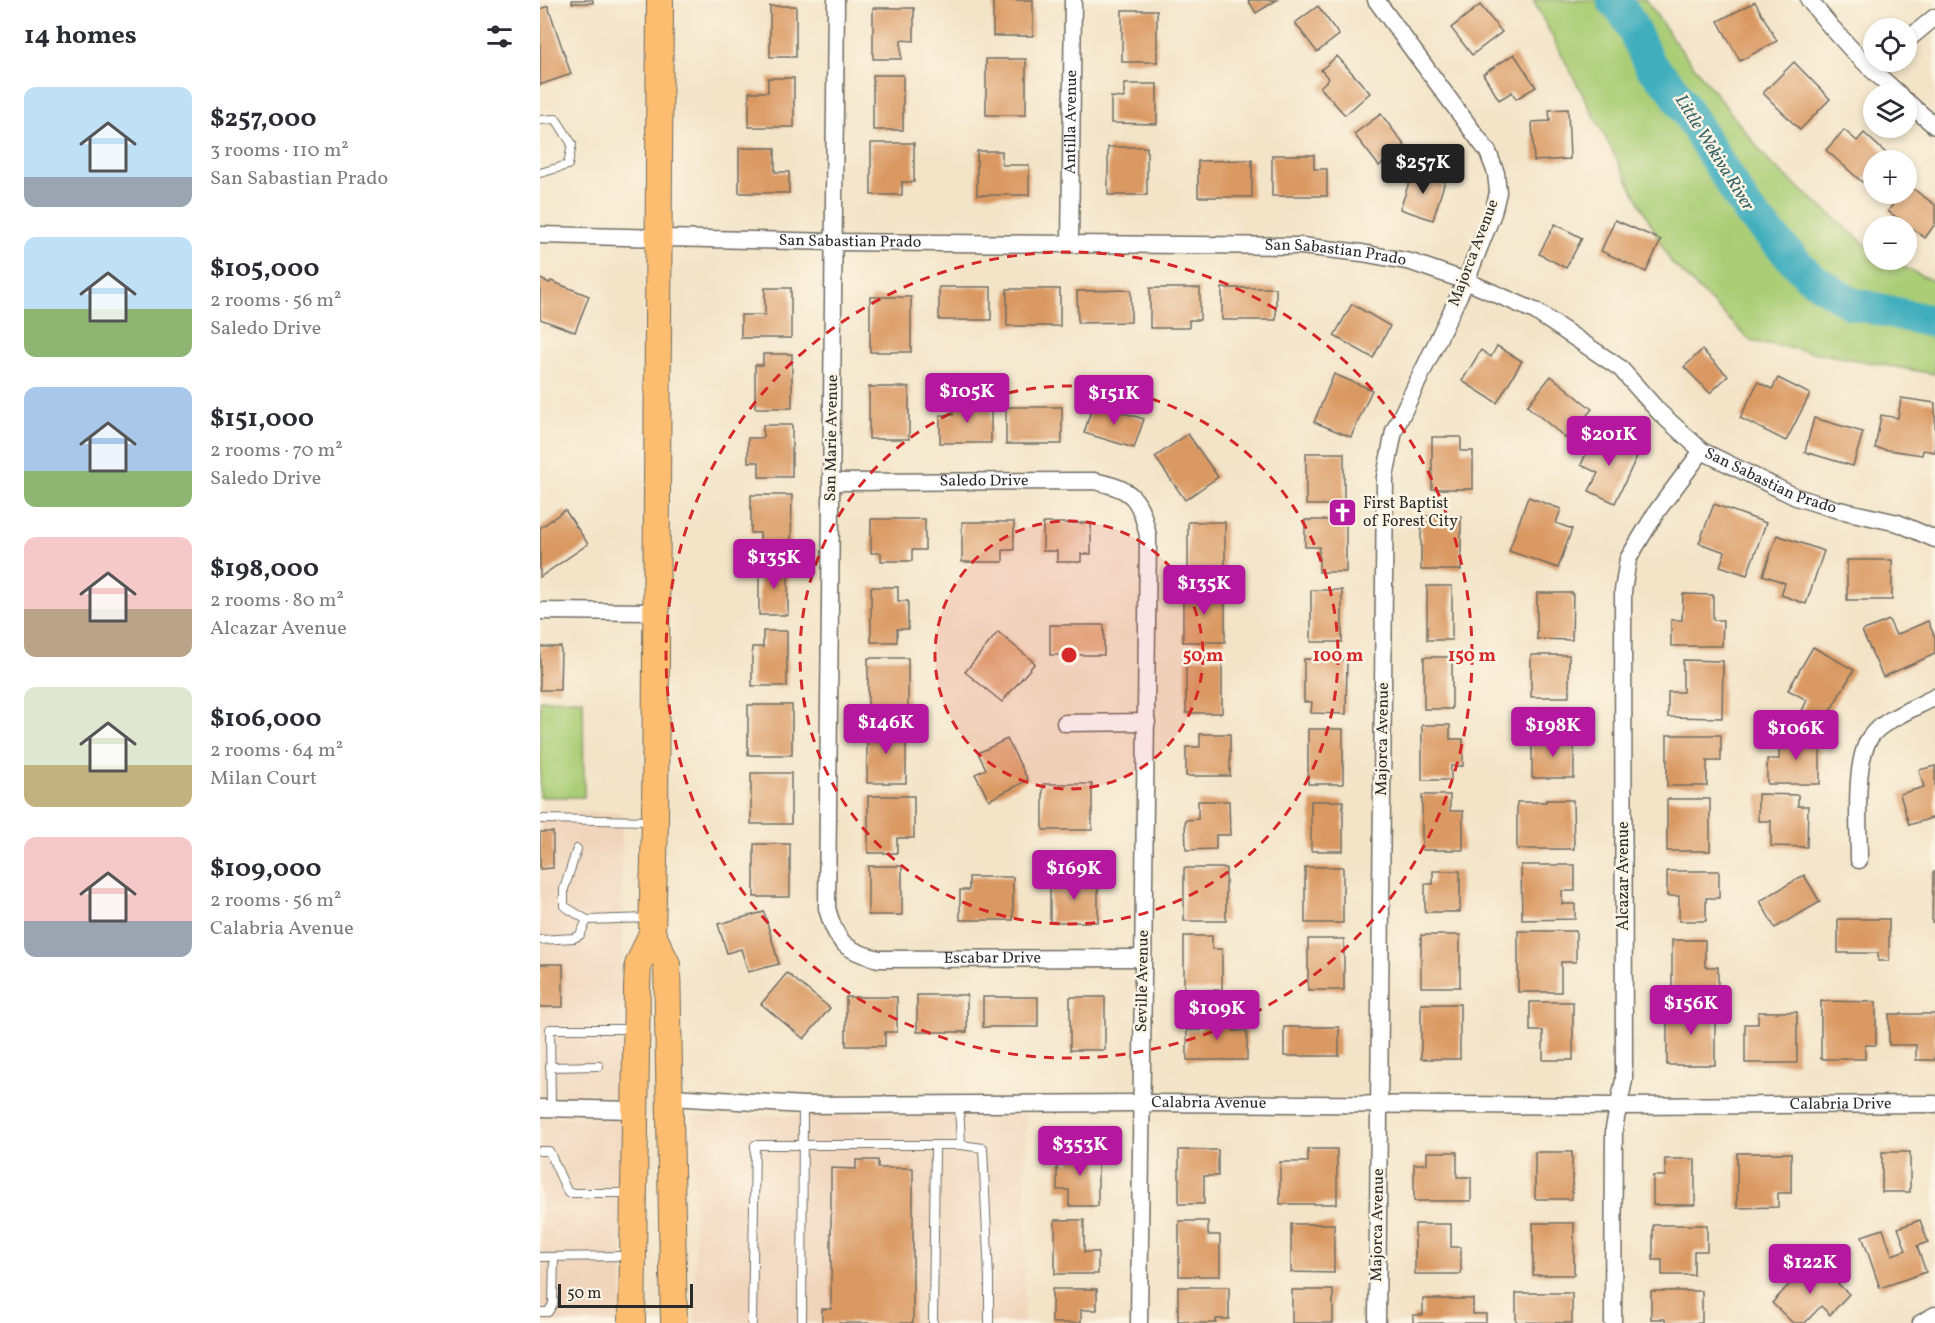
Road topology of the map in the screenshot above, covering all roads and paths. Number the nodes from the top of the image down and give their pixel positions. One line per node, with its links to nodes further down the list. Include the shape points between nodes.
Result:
1 (660, 0): 16 (main road)
2 (836, 0): 17 (street, San Marie Avenue)
3 (1072, 0): 18 (street, Antilla Avenue)
4 (1376, 0): 19 (street, Majorca Avenue, via 1488,152 1496,173 1498,192 1493,213)
5 (1809, 0): 8 (street)
6 (1935, 17): 7 (street)
7 (1917, 32)
8 (1863, 53)
9 (1881, 72): 10 (street)
10 (1891, 84)
11 (1917, 110): 13 (street)
12 (540, 120): 14 (lane, via 556,119 572,144 568,165)
13 (1935, 126)
14 (540, 173)
15 (540, 235): 16 (street, San Sabastian Prado)
16 (658, 239): 17 (street, San Sabastian Prado); 25 (main road)
17 (834, 242): 18 (street, San Sabastian Prado); 21 (street, San Marie Avenue)
18 (1070, 244): 19 (street, San Sabastian Prado, via 1301,246 1411,262)
19 (1466, 281): 20 (street, San Sabastian Prado, via 1535,311 1620,368 1659,412); 45 (street, Majorca Avenue, via 1394,431 1385,477)
20 (1702, 451): 23 (street, San Sabastian Prado, via 1796,497 1898,523); 49 (street, Alcazar Avenue, via 1657,511 1628,559 1623,591 1624,1080)
21 (831, 482): 22 (street, Saledo Drive, via 1094,481 1116,485); 36 (street, San Marie Avenue, via 827,908)
22 (1134, 497): 27 (street, Seville Avenue, via 1144,515 1148,536)
23 (1935, 539)
24 (540, 610): 25 (street)
25 (656, 612): 30 (main road)
26 (1935, 697): 32 (street, via 1884,725 1863,752)
27 (1147, 722): 28 (street); 37 (street, Seville Avenue)
28 (1065, 723)
29 (540, 819): 30 (lane)
30 (655, 821): 34 (main road)
31 (577, 849): 33 (lane, via 564,889 564,906)
32 (1859, 860)
33 (587, 920): 34 (lane); 35 (lane, via 580,935 574,938)
34 (652, 925): 38 (main road, via 638,965); 42 (main road, via 667,964)
35 (540, 940)
36 (844, 945): 37 (street, Escabar Drive, via 858,954 879,959)
37 (1143, 958): 43 (street, Seville Avenue)
38 (637, 988): 39 (main road); 42 (main road, via 647,1015 647,1059)
39 (636, 1029): 41 (lane, via 550,1029); 51 (main road)
40 (599, 1066): 41 (lane)
41 (550, 1067): 50 (lane)
42 (671, 1097): 47 (street, Calabria Avenue); 60 (main road)
43 (1142, 1103): 44 (street, Calabria Avenue); 45 (street, Calabria Avenue); 69 (street, Seville Avenue)
44 (959, 1104): 47 (street, Calabria Avenue); 54 (lane)
45 (1379, 1104): 49 (street, Calabria Avenue); 70 (street, Majorca Avenue)
46 (1935, 1104): 48 (street, Calabria Drive)
47 (802, 1105): 52 (lane)
48 (1747, 1105): 49 (street, Calabria Avenue)
49 (1620, 1106): 71 (street, Alcazar Avenue, via 1614,1128)
50 (545, 1108): 51 (street)
51 (635, 1110): 56 (main road); 60 (main road, via 655,1147 657,1276)
52 (802, 1145): 53 (lane); 65 (lane, via 755,1145); 66 (lane)
53 (935, 1145): 54 (lane); 67 (lane)
54 (961, 1145): 68 (lane, via 983,1148)
55 (540, 1151): 56 (lane, via 549,1151 568,1193)
56 (633, 1193): 57 (main road)
57 (633, 1256): 59 (lane); 63 (main road)
58 (540, 1257): 59 (lane)
59 (554, 1257): 61 (lane, via 553,1304 548,1312)
60 (674, 1295): 64 (main road)
61 (540, 1312)
62 (1935, 1315): 72 (street)
63 (632, 1323)
64 (674, 1323)
65 (752, 1323)
66 (802, 1323)
67 (933, 1323)
68 (990, 1323)
69 (1139, 1323)
70 (1377, 1323)
71 (1613, 1323)
72 (1921, 1323)

